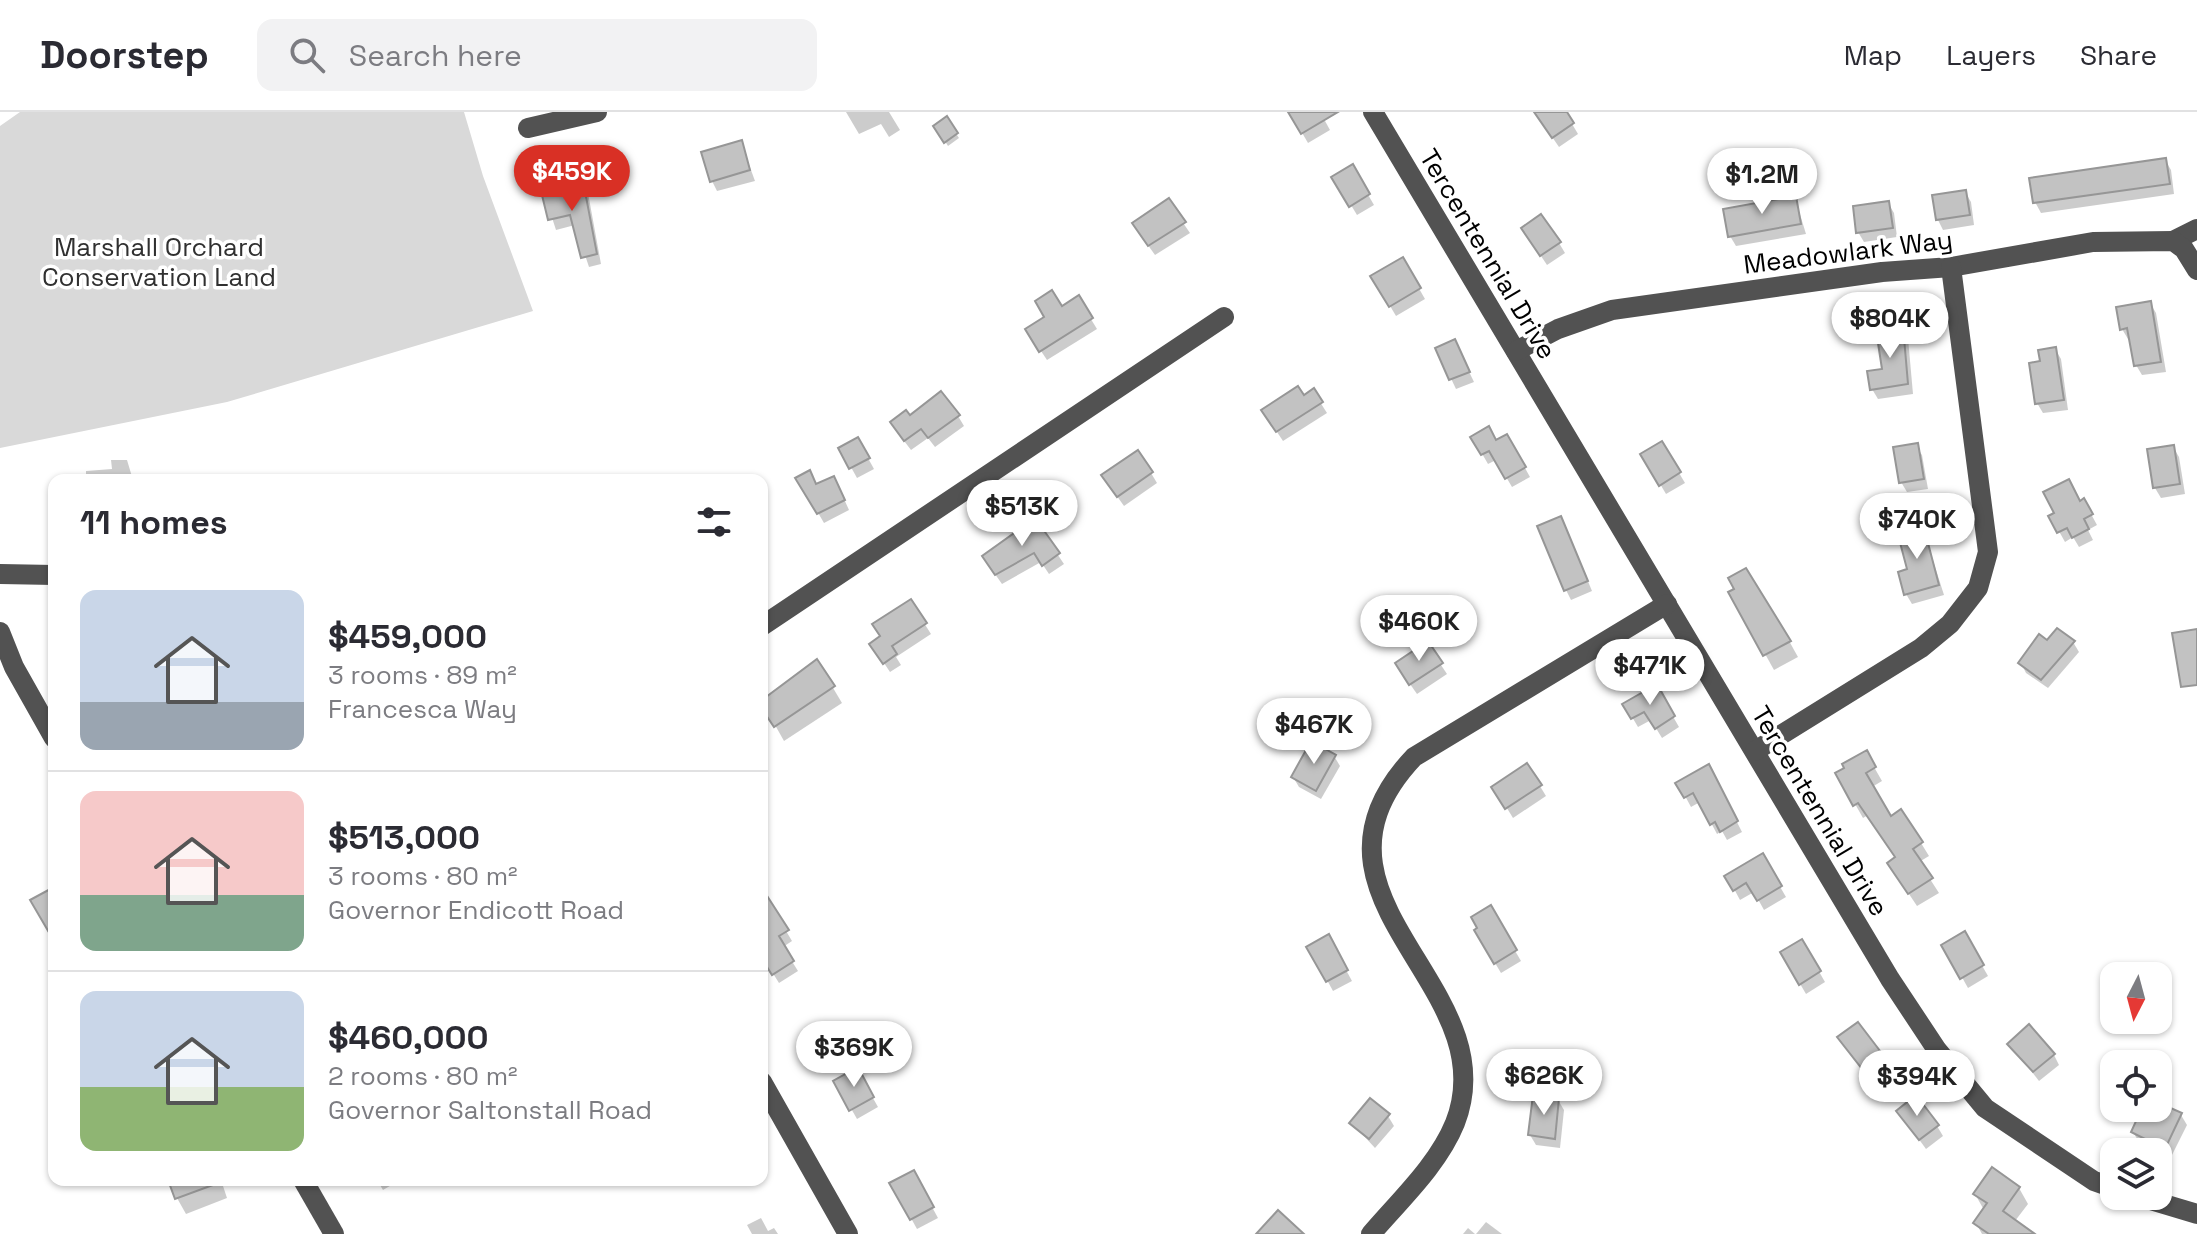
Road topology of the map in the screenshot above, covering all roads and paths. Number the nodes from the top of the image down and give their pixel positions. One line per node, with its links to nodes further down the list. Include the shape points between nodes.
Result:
1 (597, 112): 3 (street)
2 (1373, 112): 8 (street, Tercentennial Drive)
3 (528, 128)
4 (2197, 229): 5 (street)
5 (2186, 255): 6 (street, Meadowlark Way, via 2093,242)
6 (1951, 267): 8 (street, Meadowlark Way, via 1612,310); 15 (street, via 1980,470 1985,570 1959,616 1921,648)
7 (1224, 317): 12 (street)
8 (1516, 351): 11 (street, Tercentennial Drive)
9 (0, 574): 10 (street)
10 (48, 575)
11 (1667, 604): 15 (street, Tercentennial Drive); 23 (street, via 1414,757 1392,779 1378,808 1372,873 1387,912 1450,1016 1460,1050 1461,1086 1456,1121 1440,1153)
12 (768, 622)
13 (0, 632): 14 (street)
14 (48, 727)
15 (1755, 751): 17 (street, Tercentennial Drive, via 1890,979 1956,1074 1985,1108)
16 (768, 1093): 22 (street)
17 (2100, 1183)
18 (306, 1186): 21 (street)
19 (2172, 1206): 20 (street)
20 (2197, 1214)
21 (334, 1234)
22 (848, 1234)
23 (1371, 1234)

